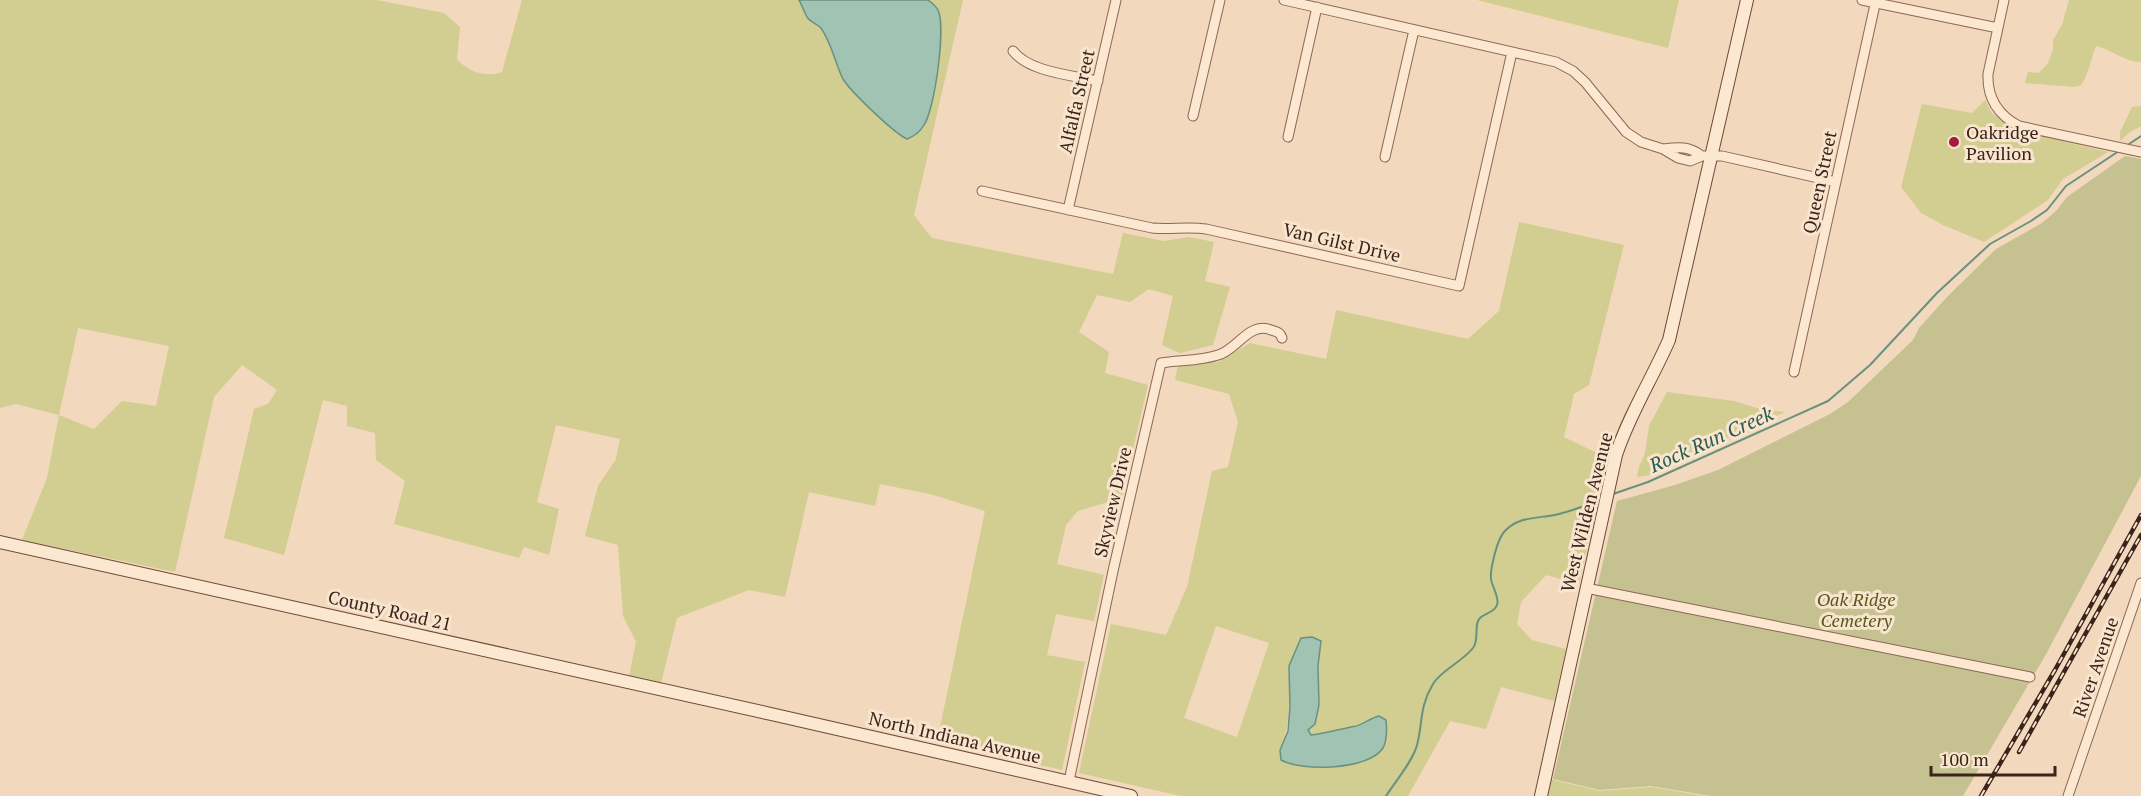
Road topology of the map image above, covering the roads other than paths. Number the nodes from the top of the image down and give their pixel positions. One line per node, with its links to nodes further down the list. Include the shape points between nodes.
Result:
1 (1116, 0): 13 (street, Alfalfa Street)
2 (1220, 0): 14 (street)
3 (1284, 0): 8 (street)
4 (1747, 0): 17 (street, West Wilden Avenue)
5 (1862, 0): 7 (street)
6 (2004, 0): 9 (street)
7 (1876, 1): 9 (street); 19 (street, Queen Street)
8 (1317, 7): 10 (street); 15 (street)
9 (1998, 28): 16 (street, via 1987,86 2002,115 2019,126)
10 (1414, 30): 12 (street); 18 (street)
11 (1012, 51): 13 (street, via 1032,66)
12 (1512, 52): 17 (street, via 1556,62 1573,71 1626,132 1641,142 1690,161); 21 (street, Van Gilst Drive, via 1459,286 1206,229 1152,228)
13 (1098, 81): 21 (street, Alfalfa Street)
14 (1193, 116)
15 (1288, 137)
16 (2140, 152)
17 (1707, 156): 19 (street); 26 (street, West Wilden Avenue, via 1669,340 1623,433)
18 (1385, 158)
19 (1836, 182): 23 (street, Queen Street)
20 (982, 190): 21 (street, Van Gilst Drive)
21 (1068, 210)
22 (1282, 338): 29 (street, Skyview Drive, via 1280,333 1260,328 1220,355 1161,363)
23 (1794, 372)
24 (0, 542): 28 (street, County Road 21)
25 (2141, 583): 32 (street, River Avenue)
26 (1586, 588): 27 (street); 31 (street, West Wilden Avenue)
27 (2030, 676)
28 (771, 714): 29 (street, North Indiana Avenue)
29 (1069, 781): 30 (street, North Indiana Avenue)
30 (1131, 796)
31 (1541, 796)
32 (2068, 796)

